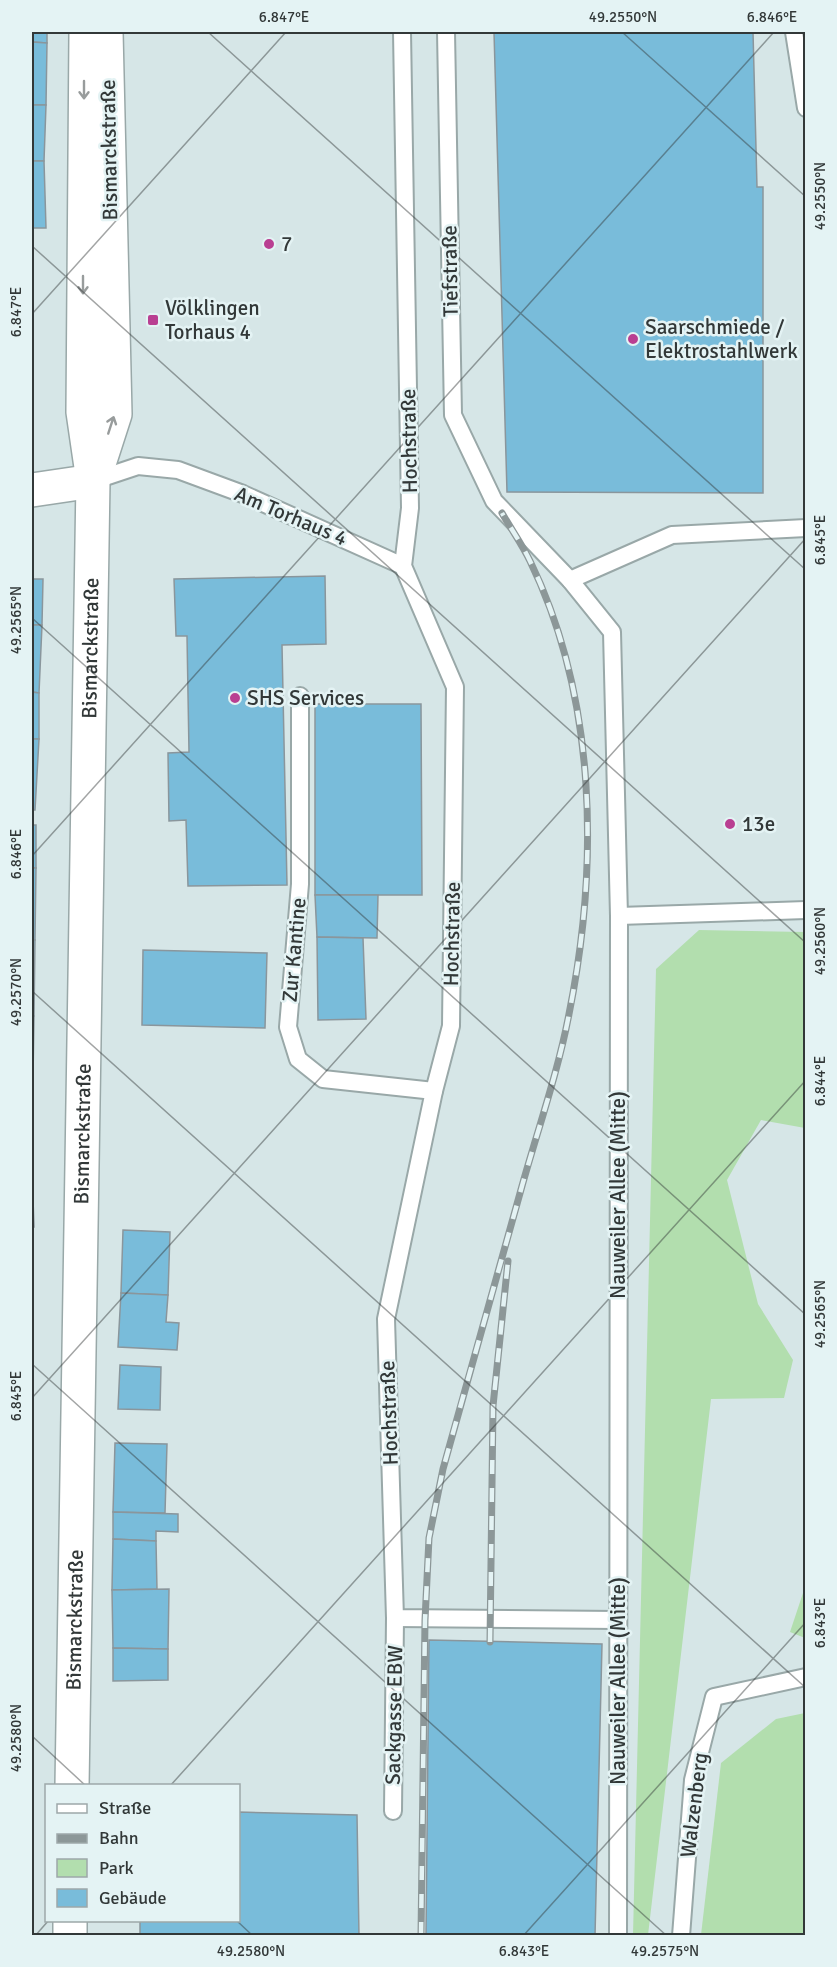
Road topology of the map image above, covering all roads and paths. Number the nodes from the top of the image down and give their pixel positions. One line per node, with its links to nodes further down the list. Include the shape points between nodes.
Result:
1 (86, 32): 7 (main road, Bismarckstraße, one-way to 7, via 83,412)
2 (106, 32): 7 (main road, Bismarckstraße, one-way to 2, via 115,414)
3 (402, 32): 11 (lane, Hochstraße, via 410,508)
4 (446, 32): 9 (lane, Tiefstraße, via 453,415)
5 (794, 32): 6 (lane)
6 (806, 108)
7 (93, 481): 8 (main road); 11 (lane, Am Torhaus 4, via 138,466 178,470 243,494); 20 (main road, Bismarckstraße)
8 (32, 490)
9 (494, 501): 12 (lane, Nauweiler Allee (Mitte))
10 (806, 528): 12 (lane, via 672,535)
11 (403, 566): 16 (lane, Hochstraße, via 455,687 451,1026)
12 (570, 580): 15 (lane, Nauweiler Allee (Mitte), via 612,632)
13 (300, 696): 16 (lane, Zur Kantine, via 300,884 288,1027 298,1059 323,1079)
14 (806, 910): 15 (lane)
15 (619, 916): 18 (lane, Nauweiler Allee (Mitte))
16 (434, 1091): 17 (lane, Hochstraße, via 386,1319)
17 (395, 1618): 18 (lane); 21 (lane, Sackgasse EBW)
18 (617, 1620): 22 (lane, Nauweiler Allee (Mitte))
19 (806, 1677): 23 (lane, Walzenberg, via 714,1697 693,1780)
20 (72, 1784)
21 (393, 1811)
22 (618, 1935)
23 (681, 1935)

